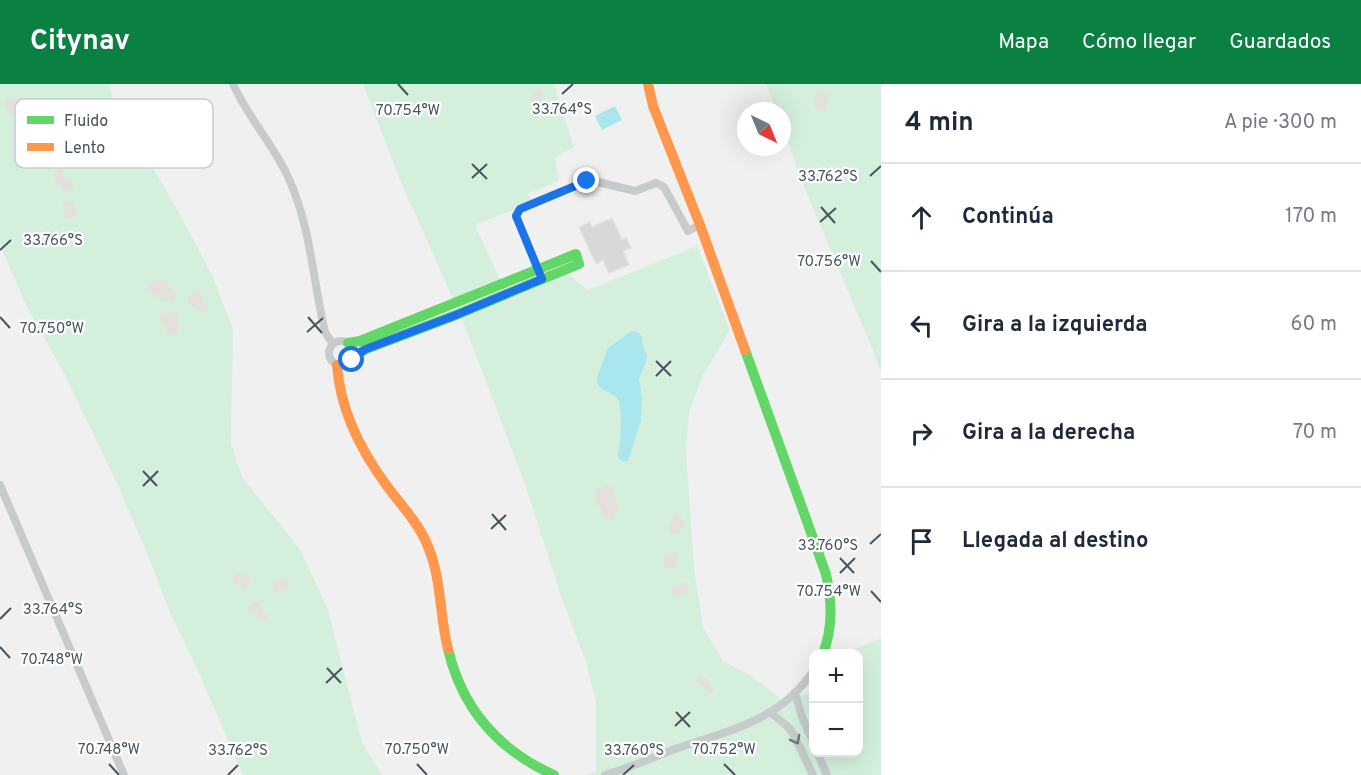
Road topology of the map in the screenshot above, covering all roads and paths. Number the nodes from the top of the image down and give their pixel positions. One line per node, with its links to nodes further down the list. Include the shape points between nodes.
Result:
1 (232, 84): 7 (street, via 294,191 307,234 325,332)
2 (648, 84): 3 (street)
3 (700, 225): 4 (street, via 688,231 664,187 656,183 635,191 587,181 520,209 516,216); 11 (street, via 826,574 832,618)
4 (540, 275): 5 (street)
5 (454, 310): 6 (street); 8 (street)
6 (348, 343): 7 (street); 8 (street)
7 (333, 344): 9 (street, via 329,357)
8 (353, 357): 9 (street, via 347,364)
9 (336, 365): 18 (street, via 343,398 365,451 415,522 431,552 447,646 463,691 503,744 529,764)
10 (0, 485): 17 (street)
11 (825, 649)
12 (809, 675): 13 (street)
13 (795, 693): 14 (street); 15 (street)
14 (770, 712): 19 (street, via 739,728); 20 (street, one-way to 20, via 794,735)
15 (809, 734)
16 (819, 757): 21 (street)
17 (124, 775)
18 (554, 775)
19 (605, 775)
20 (813, 775)
21 (827, 775)

